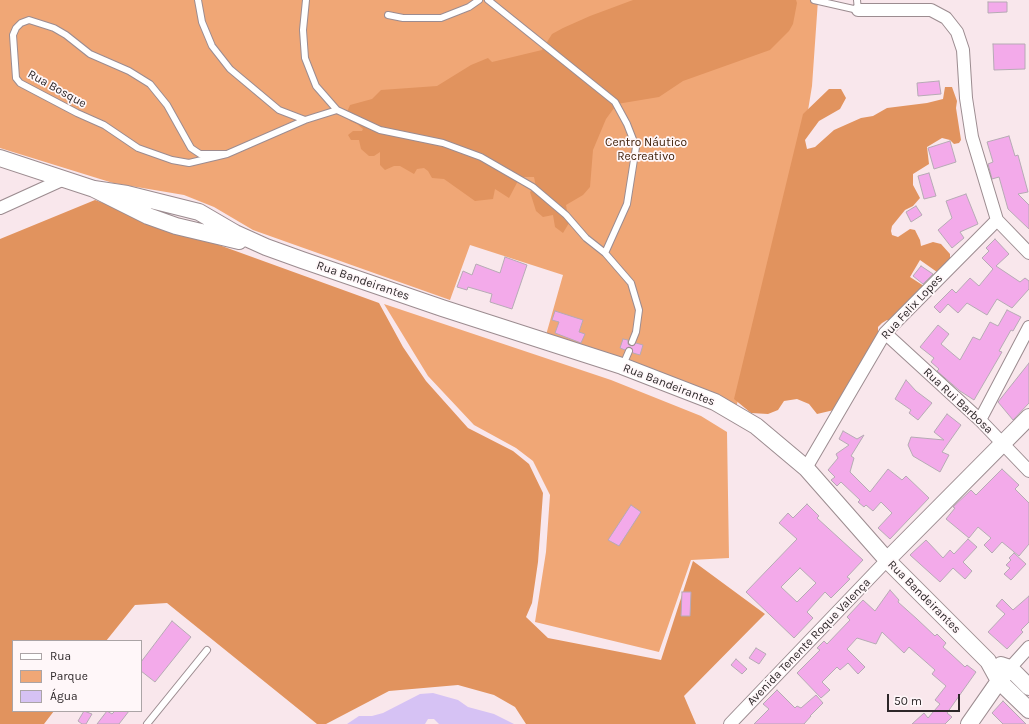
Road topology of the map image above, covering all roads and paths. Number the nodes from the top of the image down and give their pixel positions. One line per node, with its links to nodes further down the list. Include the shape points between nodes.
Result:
1 (198, 0): 9 (lane, via 202,22 212,46 230,69 279,110)
2 (306, 0): 8 (lane, via 303,30 305,58 316,86)
3 (479, 0): 7 (lane, via 469,8 441,18 403,18)
4 (488, 0): 15 (lane, via 615,102 627,124 636,147 627,204)
5 (814, 0): 6 (lane)
6 (857, 5): 14 (street, via 931,10 946,18 957,32 963,50 972,137)
7 (388, 15)
8 (337, 110): 9 (lane, Rua Bosque); 15 (lane, via 380,130 443,143 481,157 533,187)
9 (305, 120): 10 (lane, Rua Bosque)
10 (227, 154): 10 (lane, Rua Bosque, via 200,154 191,148 167,105 150,84 129,71 90,54 66,34 54,28 29,20 16,28 13,34 16,78 20,83 104,126 138,148 172,160 189,163)
11 (0, 158): 12 (street, Rua Bandeirantes)
12 (64, 179): 13 (street); 21 (street, Rua Bandeirantes, via 94,189 148,216 176,226 266,247 442,308)
13 (0, 208)
14 (997, 220): 16 (street); 18 (street, Rua Felix Lopes)
15 (605, 253): 19 (lane, via 631,284 639,310)
16 (1029, 253)
17 (1029, 326): 23 (street)
18 (885, 333): 23 (street, Rua Rui Barbosa); 25 (street, Rua Felix Lopes)
19 (632, 342)
20 (629, 351): 21 (lane)
21 (622, 366): 25 (street, Rua Bandeirantes, via 715,402 756,426)
22 (1029, 417): 24 (street)
23 (980, 420): 24 (street, Rua Rui Barbosa)
24 (1003, 443): 26 (street, Rua Rui Barbosa); 27 (street)
25 (806, 468): 27 (street, Rua Bandeirantes)
26 (1029, 471)
27 (887, 560): 30 (street, Rua Bandeirantes); 36 (street, Avenida Tenente Roque Valença)
28 (1029, 647): 31 (street)
29 (207, 650): 35 (lane)
30 (988, 661): 31 (street, Rua Bandeirantes); 32 (street, Rua Bandeirantes)
31 (1010, 668): 32 (street); 33 (street, Rua Bandeirantes)
32 (998, 680): 34 (street, Rua Bandeirantes); 37 (street)
33 (1029, 687)
34 (1029, 710)
35 (147, 724)
36 (730, 724)
37 (969, 724)

